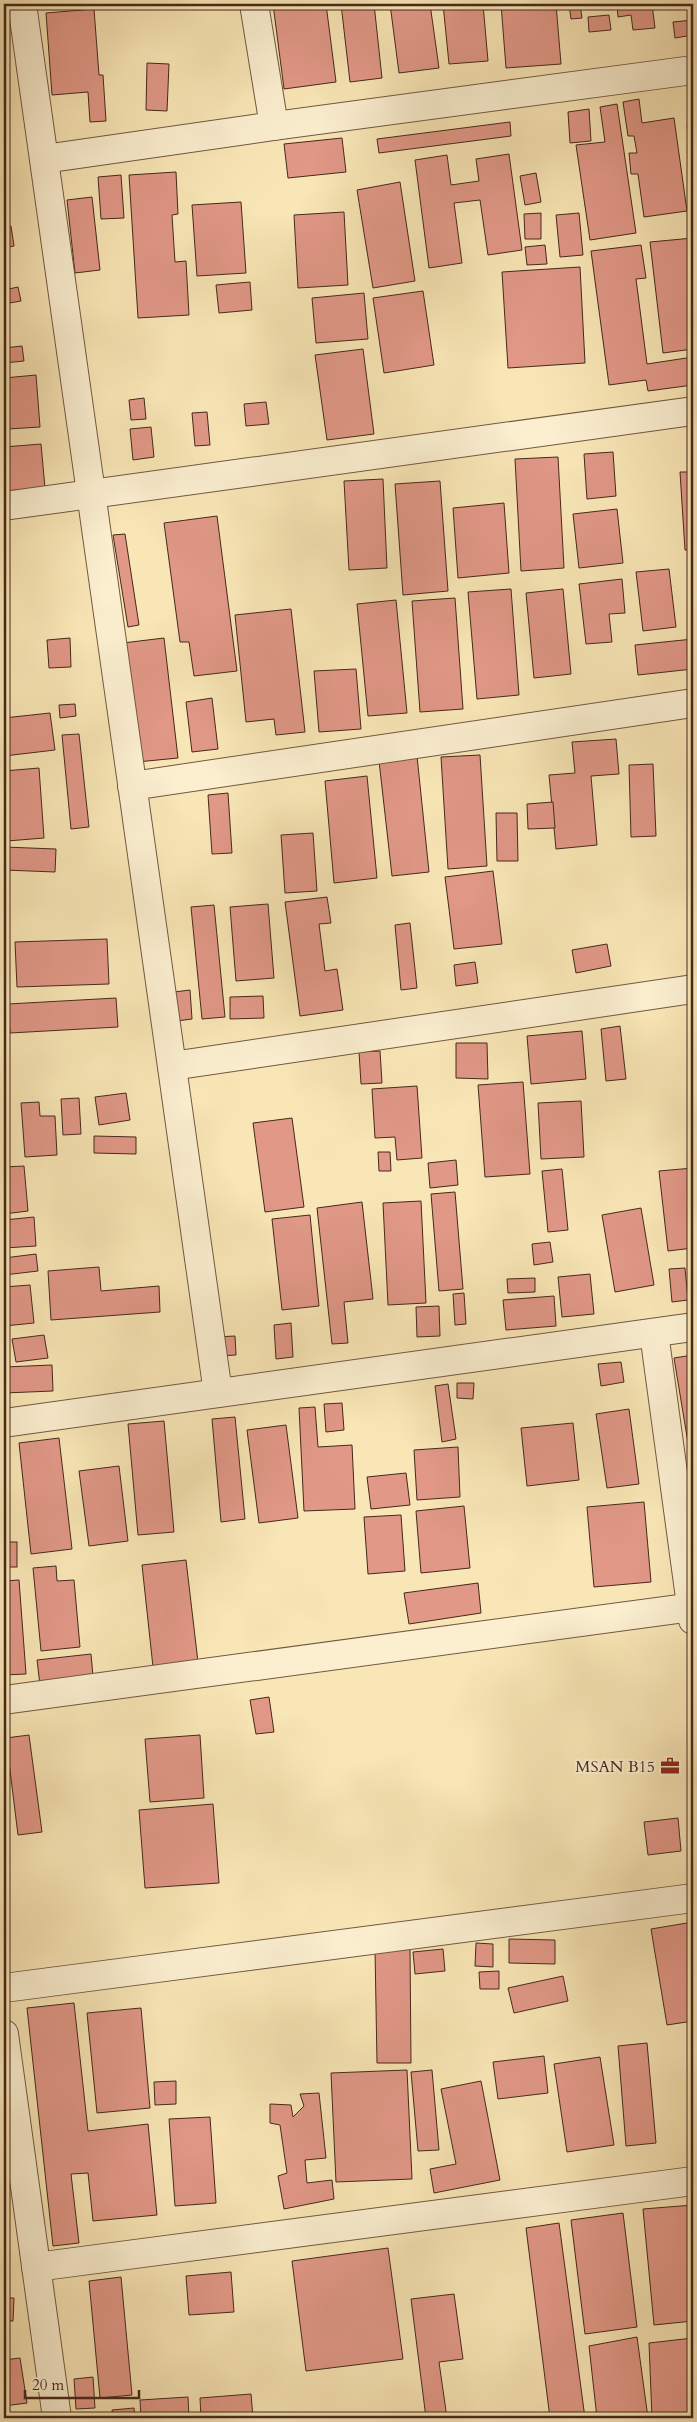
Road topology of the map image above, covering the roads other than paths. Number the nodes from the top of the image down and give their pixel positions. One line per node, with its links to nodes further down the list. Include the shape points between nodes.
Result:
1 (22, 4): 5 (street)
2 (254, 4): 4 (street)
3 (693, 70): 4 (street)
4 (274, 126): 5 (street)
5 (44, 159): 7 (street)
6 (693, 411): 7 (street)
7 (90, 492): 8 (street); 10 (street)
8 (4, 506)
9 (693, 703): 10 (street)
10 (132, 786): 12 (street)
11 (693, 989): 12 (street)
12 (172, 1066): 15 (street)
13 (693, 1327): 14 (street)
14 (654, 1333): 15 (street); 17 (street)
15 (218, 1393): 16 (street)
16 (4, 1423)
17 (693, 1612): 18 (street)
18 (4, 1700)
19 (693, 1898): 20 (street)
20 (4, 1988)
21 (4, 2034): 23 (street)
22 (693, 2181): 23 (street)
23 (36, 2267): 24 (street)
24 (57, 2418)

